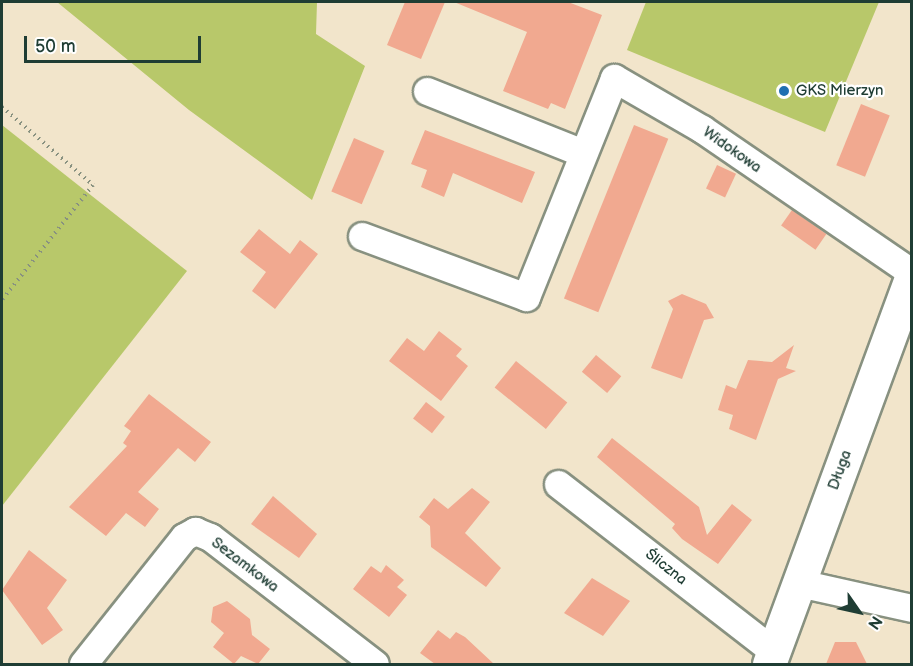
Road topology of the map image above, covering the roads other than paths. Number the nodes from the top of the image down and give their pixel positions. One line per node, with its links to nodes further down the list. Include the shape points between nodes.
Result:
1 (427, 91): 2 (street)
2 (583, 153): 3 (street, Widokowa, via 526,297); 4 (street, Widokowa, via 614,78 702,129)
3 (362, 236)
4 (912, 275): 6 (street, Długa)
5 (558, 484): 8 (street, Śliczna)
6 (799, 584): 7 (street); 8 (street, Długa)
7 (912, 608)
8 (771, 658)
9 (83, 664): 10 (street, Sezamkowa, via 184,537 195,531 210,537)
10 (375, 664)

